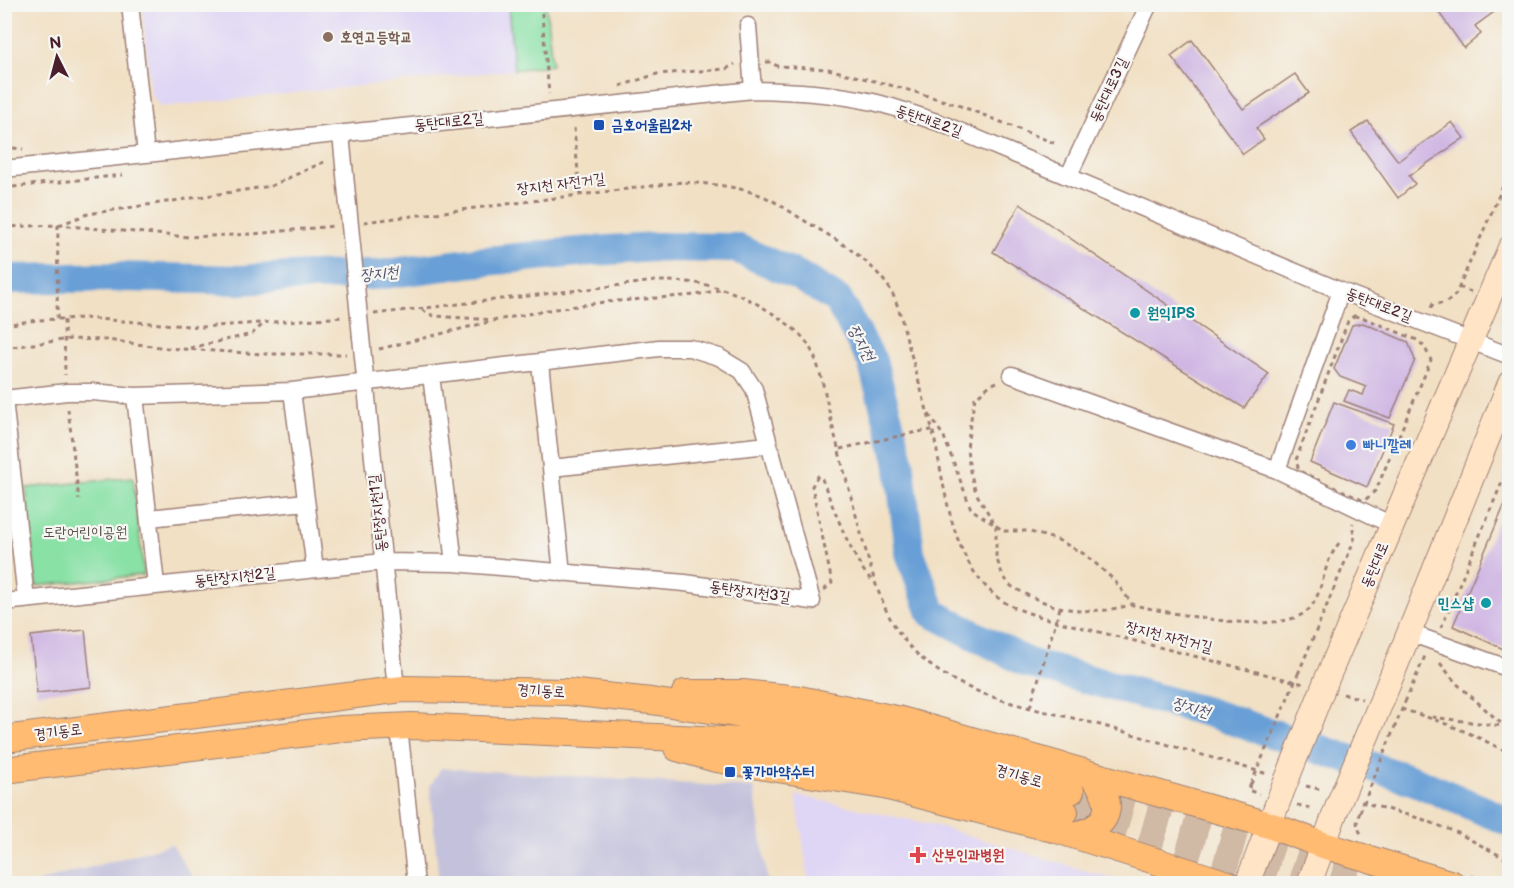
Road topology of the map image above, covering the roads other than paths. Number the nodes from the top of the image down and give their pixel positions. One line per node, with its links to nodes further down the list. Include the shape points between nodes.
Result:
1 (130, 4): 6 (street)
2 (1149, 4): 8 (street, 동탄대로3길)
3 (748, 26): 4 (street)
4 (753, 90): 5 (street, 동탄대로2길); 8 (street, 동탄대로2길, via 799,91 875,103 940,123)
5 (341, 134): 6 (street, 동탄대로2길); 17 (street, 동탄장지천1길, bridge, via 338,162)
6 (146, 154): 7 (street, 동탄대로2길)
7 (4, 169)
8 (1069, 175): 10 (street, 동탄대로2길)
9 (1509, 248): 11 (main road, 동탄대로)
10 (1341, 291): 11 (street, 동탄대로2길); 23 (street)
11 (1471, 342): 12 (street, 동탄대로2길); 26 (main road, 동탄대로)
12 (1509, 356)
13 (540, 363): 14 (street, 동탄장지천3길); 21 (street, 동탄장지천3길, via 659,348 690,348 719,357 742,372 754,389); 22 (street)
14 (431, 375): 17 (street, 동탄장지천3길); 29 (street)
15 (1012, 375): 23 (street)
16 (1509, 383): 35 (main road)
17 (366, 384): 18 (street); 28 (street, 동탄장지천1길)
18 (292, 391): 19 (street); 24 (street)
19 (135, 396): 20 (street, via 84,392); 25 (street)
20 (4, 399): 27 (street)
21 (768, 445): 22 (street); 31 (street, 동탄장지천3길, via 812,601 685,583)
22 (551, 468): 31 (street)
23 (1277, 470): 26 (street)
24 (306, 502): 25 (street); 30 (street)
25 (148, 518): 32 (street)
26 (1392, 525): 44 (main road, 동탄대로, bridge)
27 (11, 530): 33 (street)
28 (383, 561): 29 (street, 동탄장지천3길); 30 (street, 동탄장지천2길); 37 (street, 동탄장지천1길)
29 (454, 563): 31 (street, 동탄장지천3길)
30 (315, 569): 32 (street, 동탄장지천2길)
31 (562, 573)
32 (156, 585): 33 (street, 동탄장지천2길)
33 (26, 599): 34 (street, 동탄장지천2길)
34 (4, 602)
35 (1410, 633): 36 (street); 45 (main road, bridge, via 1389,702 1344,811)
36 (1509, 669)
37 (396, 689): 38 (main road, 경기동로); 40 (main road, 경기동로)
38 (568, 692): 42 (main road, via 743,693 799,699 901,720); 43 (main road, 경기동로, via 776,720 923,749)
39 (399, 727): 41 (main road, via 341,729); 43 (main road, via 624,735 716,759); 46 (street)
40 (4, 739)
41 (4, 770)
42 (1090, 774): 43 (main road, via 1105,794 1104,818 1087,833); 44 (main road)
43 (1069, 813): 47 (main road)
44 (1269, 825): 45 (main road); 48 (main road, 동탄대로)
45 (1323, 845): 49 (main road); 50 (main road)
46 (416, 884)
47 (1228, 884)
48 (1247, 884)
49 (1309, 884)
50 (1452, 884)

